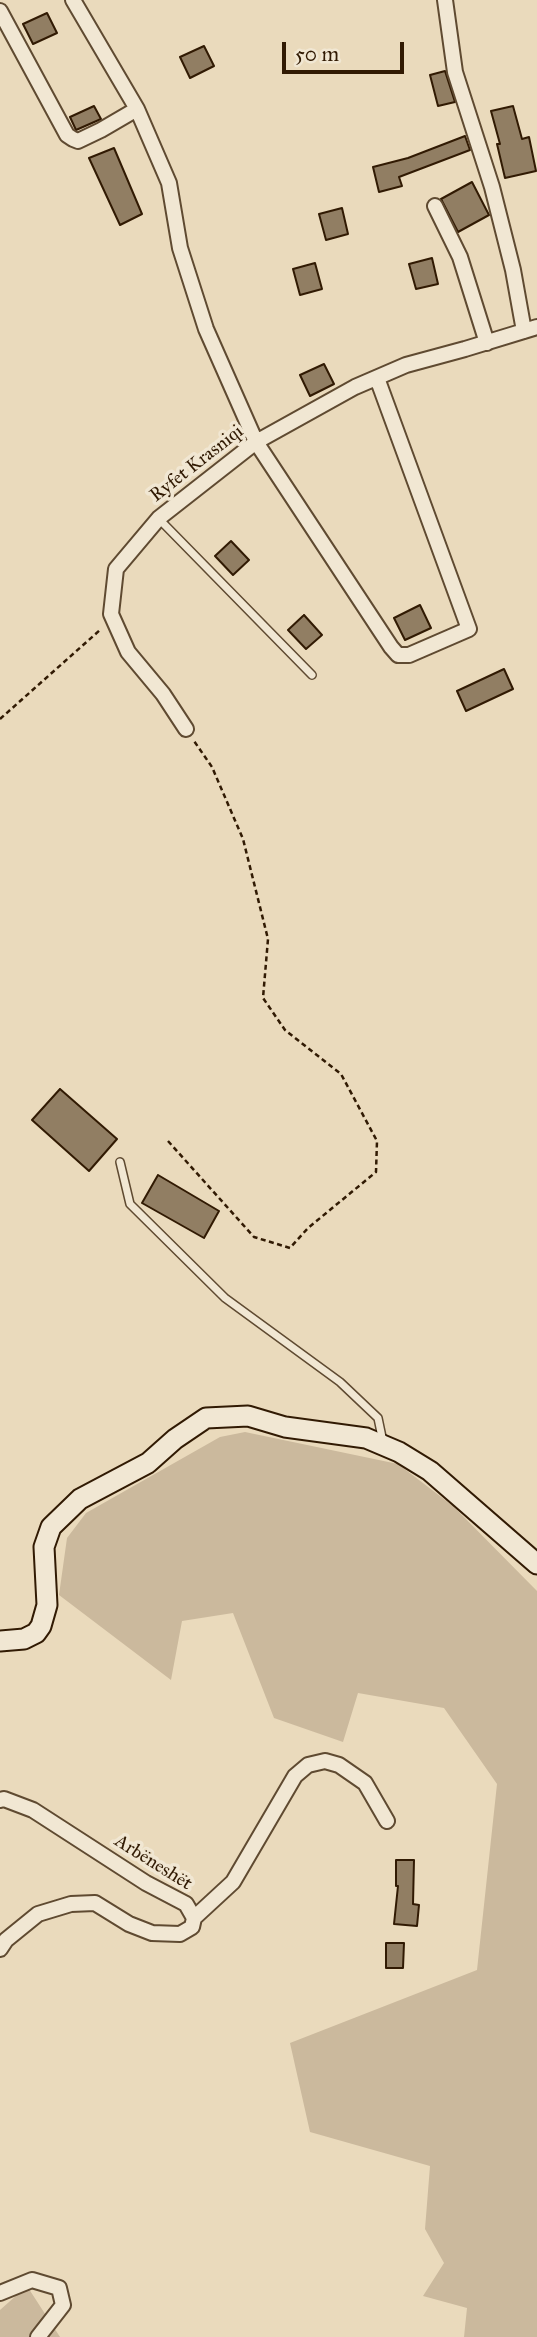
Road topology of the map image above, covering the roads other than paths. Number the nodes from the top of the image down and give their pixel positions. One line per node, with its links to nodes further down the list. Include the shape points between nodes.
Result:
1 (73, 0): 4 (street)
2 (445, 0): 6 (street, via 455,72)
3 (0, 11): 4 (street, via 67,135 78,141)
4 (137, 109): 9 (street, via 169,183 180,248 206,329)
5 (435, 206): 7 (street, via 460,257)
6 (531, 329): 7 (street, Ryfet Krasniqi)
7 (487, 343): 8 (street, Ryfet Krasniqi, via 406,365)
8 (377, 378): 9 (street, Ryfet Krasniqi); 9 (street, via 469,629 409,655 398,655)
9 (256, 442): 10 (street, Ryfet Krasniqi)
10 (159, 518): 11 (lane); 12 (street, Ryfet Krasniqi, via 116,569 111,614 128,652)
11 (312, 675)
12 (186, 729)
13 (120, 1161): 14 (lane, via 130,1204 225,1298 340,1382 378,1418)
14 (384, 1446): 15 (street, via 430,1471); 16 (street, via 366,1438 285,1427 248,1416 206,1418 148,1463 80,1499 51,1527 44,1547 47,1605 41,1626 24,1639)
15 (537, 1564)
16 (0, 1641)
17 (0, 1800): 19 (street, Arbëneshët, via 33,1810 186,1904)
18 (387, 1821): 19 (street, via 365,1783 339,1765 325,1761 308,1765 295,1776 233,1882)
19 (194, 1918): 20 (street, Arbëneshët, via 192,1927 180,1934 152,1933 95,1903 71,1904 38,1914)
20 (0, 1949)
21 (0, 2293): 22 (street, via 32,2280 59,2288 63,2305)
22 (38, 2337)

